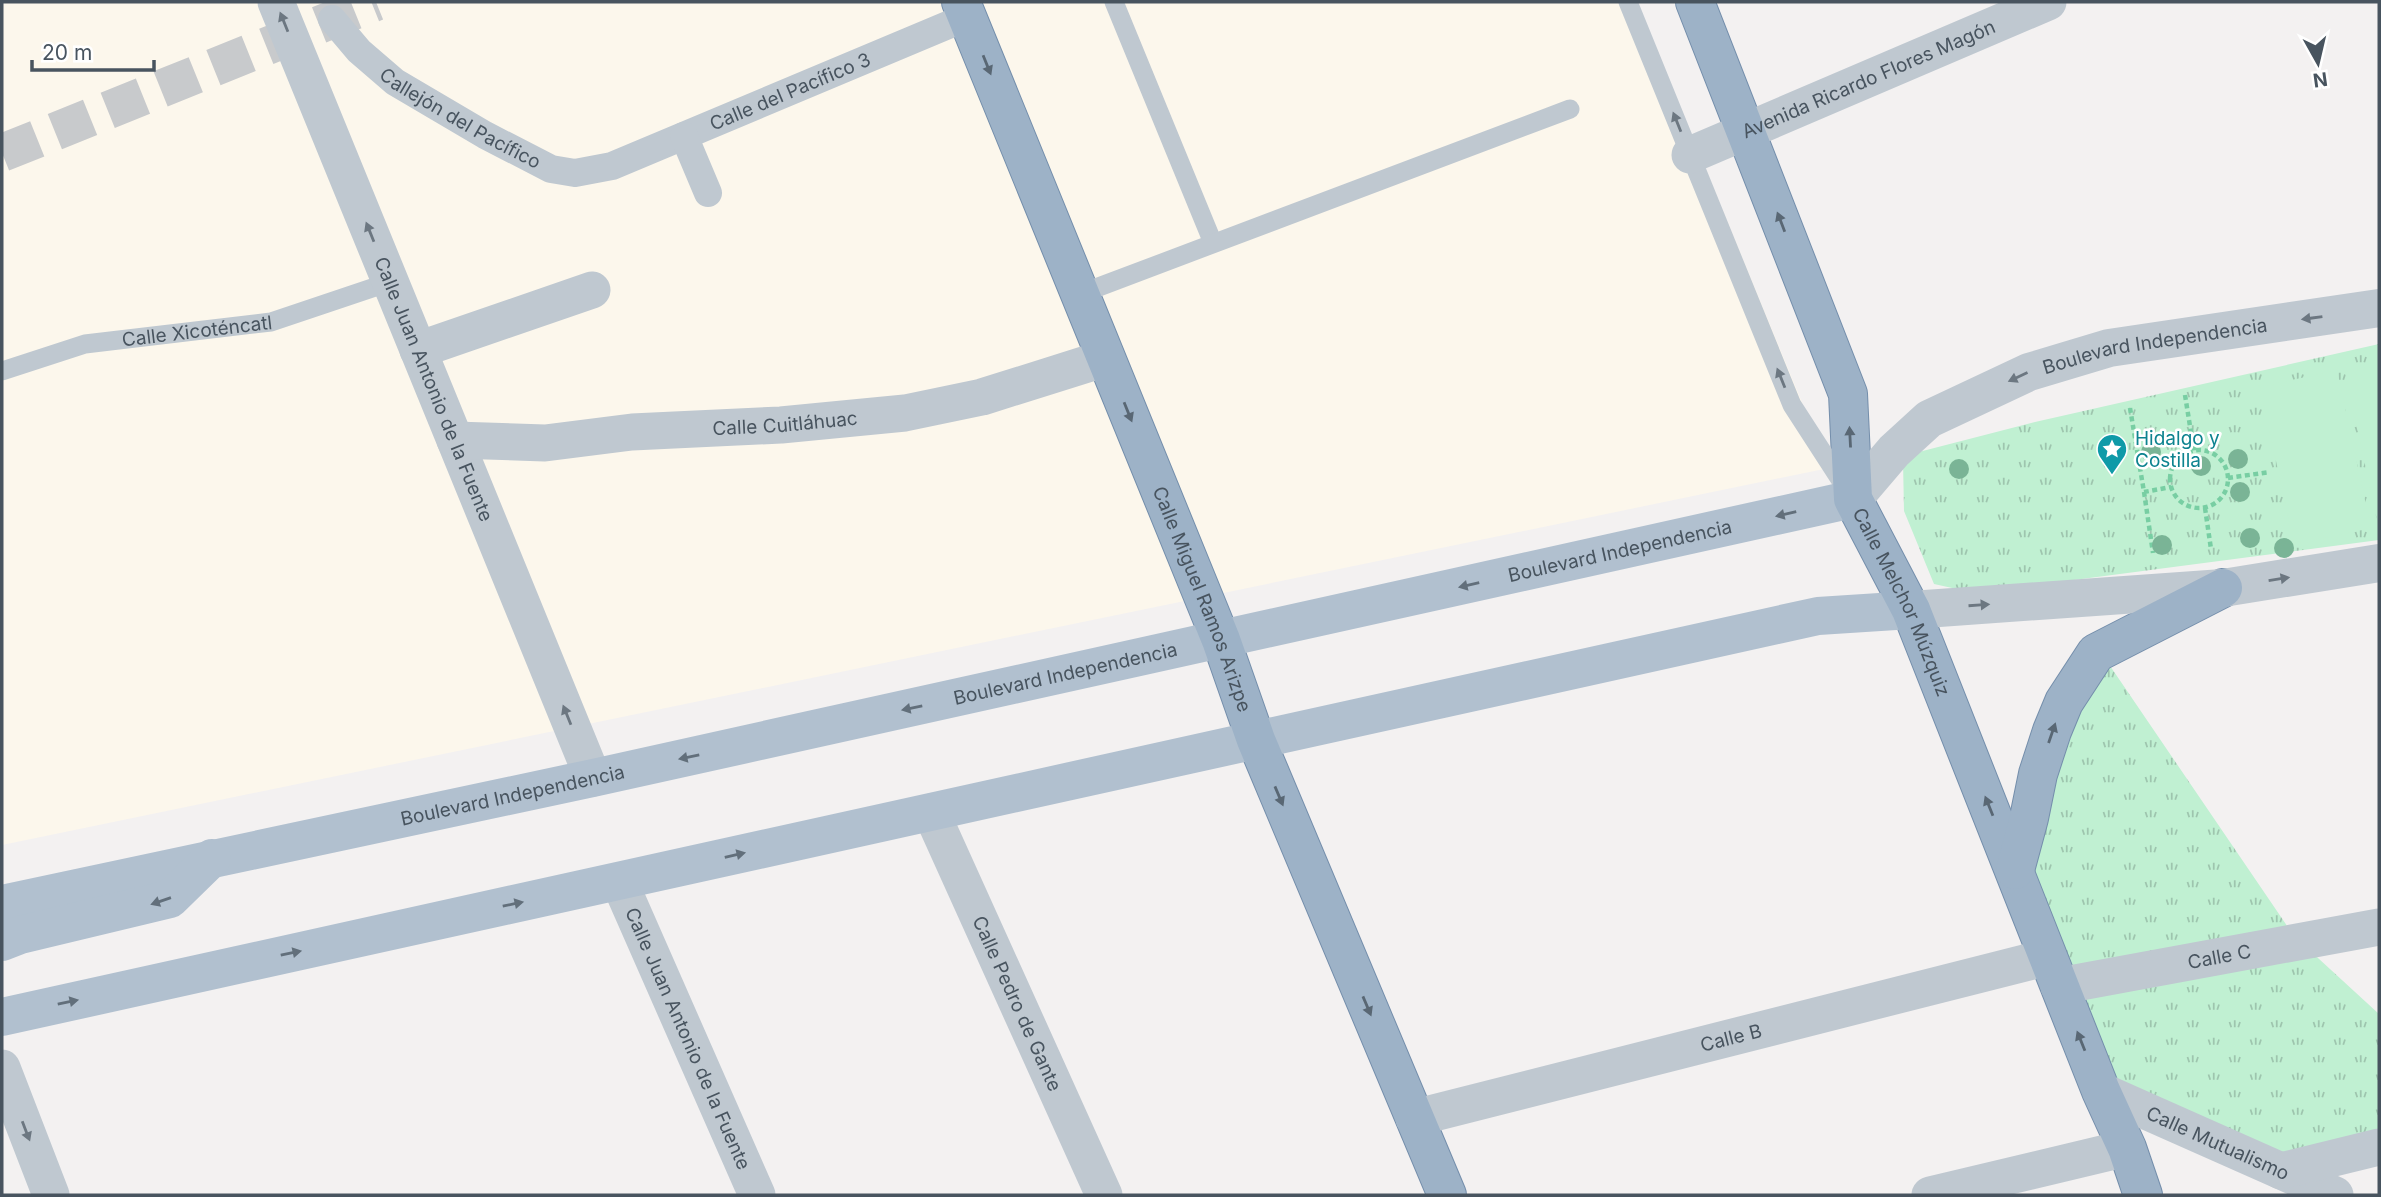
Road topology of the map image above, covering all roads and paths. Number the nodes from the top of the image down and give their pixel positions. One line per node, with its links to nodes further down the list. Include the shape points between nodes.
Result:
1 (276, 2): 15 (street, Calle Juan Antonio de la Fuente, one-way to 1)
2 (1114, 2): 14 (lane)
3 (1628, 2): 11 (lane, one-way to 3)
4 (1695, 2): 9 (highway, Calle Melchor Múzquiz)
5 (2048, 2): 9 (street, Avenida Ricardo Flores Magón)
6 (964, 9): 10 (street, Calle del Pacífico 3); 17 (highway, Calle Miguel Ramos Arizpe, one-way to 17)
7 (332, 19): 12 (street, Callejón del Pacífico, via 359,51 395,82 485,135 551,169 575,173)
8 (1570, 109): 14 (lane)
9 (1745, 132): 11 (street, Avenida Ricardo Flores Magón); 30 (highway, Calle Melchor Múzquiz, one-way to 9, via 1848,394)
10 (684, 135): 12 (street, Calle del Pacífico 3); 13 (street)
11 (1690, 155): 30 (lane, one-way to 11, via 1792,405)
12 (612, 166)
13 (708, 193)
14 (1213, 243): 17 (lane)
15 (390, 282): 19 (street, Calle Juan Antonio de la Fuente); 21 (lane, Calle Xicoténcatl, via 271,322 85,344)
16 (592, 290): 19 (street)
17 (1080, 294): 20 (highway, Calle Miguel Ramos Arizpe)
18 (2379, 308): 30 (street, Boulevard Independencia, one-way to 30, via 2109,348 2029,372 1929,419)
19 (418, 350): 24 (street, Calle Juan Antonio de la Fuente)
20 (1106, 358): 24 (street, Calle Cuitláhuac, via 982,397 905,413 632,432 545,443); 36 (highway, Calle Miguel Ramos Arizpe, one-way to 36)
21 (2, 371)
22 (2185, 395): 25 (path)
23 (2130, 408): 29 (path)
24 (455, 440): 38 (street, Calle Juan Antonio de la Fuente, one-way to 24)
25 (2194, 451): 27 (path, via 2208,451 2220,459); 28 (path, via 2181,456 2172,467)
26 (2270, 472): 27 (path)
27 (2228, 478): 31 (path, via 2222,497)
28 (2171, 487): 29 (path); 31 (path, via 2184,505)
29 (2144, 492): 32 (path)
30 (1853, 499): 35 (highway, Calle Melchor Múzquiz); 36 (main road, Boulevard Independencia, one-way to 36)
31 (2205, 508): 34 (path)
32 (2153, 555)
33 (2379, 563): 34 (street, one-way to 33)
34 (2218, 574): 35 (street, one-way to 34); 41 (highway, one-way to 34, via 2052,732 2064,702 2096,653)
35 (1911, 610): 37 (main road, via 1818,616); 41 (highway, Calle Melchor Múzquiz, one-way to 35)
36 (1221, 640): 37 (highway, Calle Miguel Ramos Arizpe); 38 (main road, Boulevard Independencia, one-way to 38)
37 (1256, 740): 39 (main road); 50 (highway, Calle Miguel Ramos Arizpe, one-way to 50)
38 (593, 778): 40 (main road, Boulevard Independencia)
39 (931, 812): 42 (main road, one-way to 39); 56 (street, Calle Pedro de Gante)
40 (212, 858): 43 (main road, Boulevard Independencia); 45 (main road, one-way to 45, via 170,899)
41 (2015, 870): 46 (highway, Calle Melchor Múzquiz)
42 (619, 881): 47 (main road, one-way to 42); 55 (street, Calle Juan Antonio de la Fuente)
43 (2, 904)
44 (2379, 928): 46 (street, Calle C)
45 (2, 942)
46 (2054, 972): 49 (highway, Calle Melchor Múzquiz, one-way to 46); 50 (street, Calle B)
47 (2, 1017)
48 (2, 1068): 54 (street, one-way to 54)
49 (2101, 1091): 52 (highway, Calle Melchor Múzquiz); 53 (street, Calle Mutualismo)
50 (1414, 1118): 57 (highway, Calle Miguel Ramos Arizpe)
51 (2379, 1147): 53 (street)
52 (2127, 1148): 58 (street); 59 (highway, Calle Melchor Múzquiz)
53 (2281, 1171): 60 (street, Calle Mutualismo)
54 (51, 1195)
55 (757, 1195)
56 (1104, 1195)
57 (1447, 1195)
58 (1930, 1195)
59 (2143, 1195)
60 (2335, 1195)

